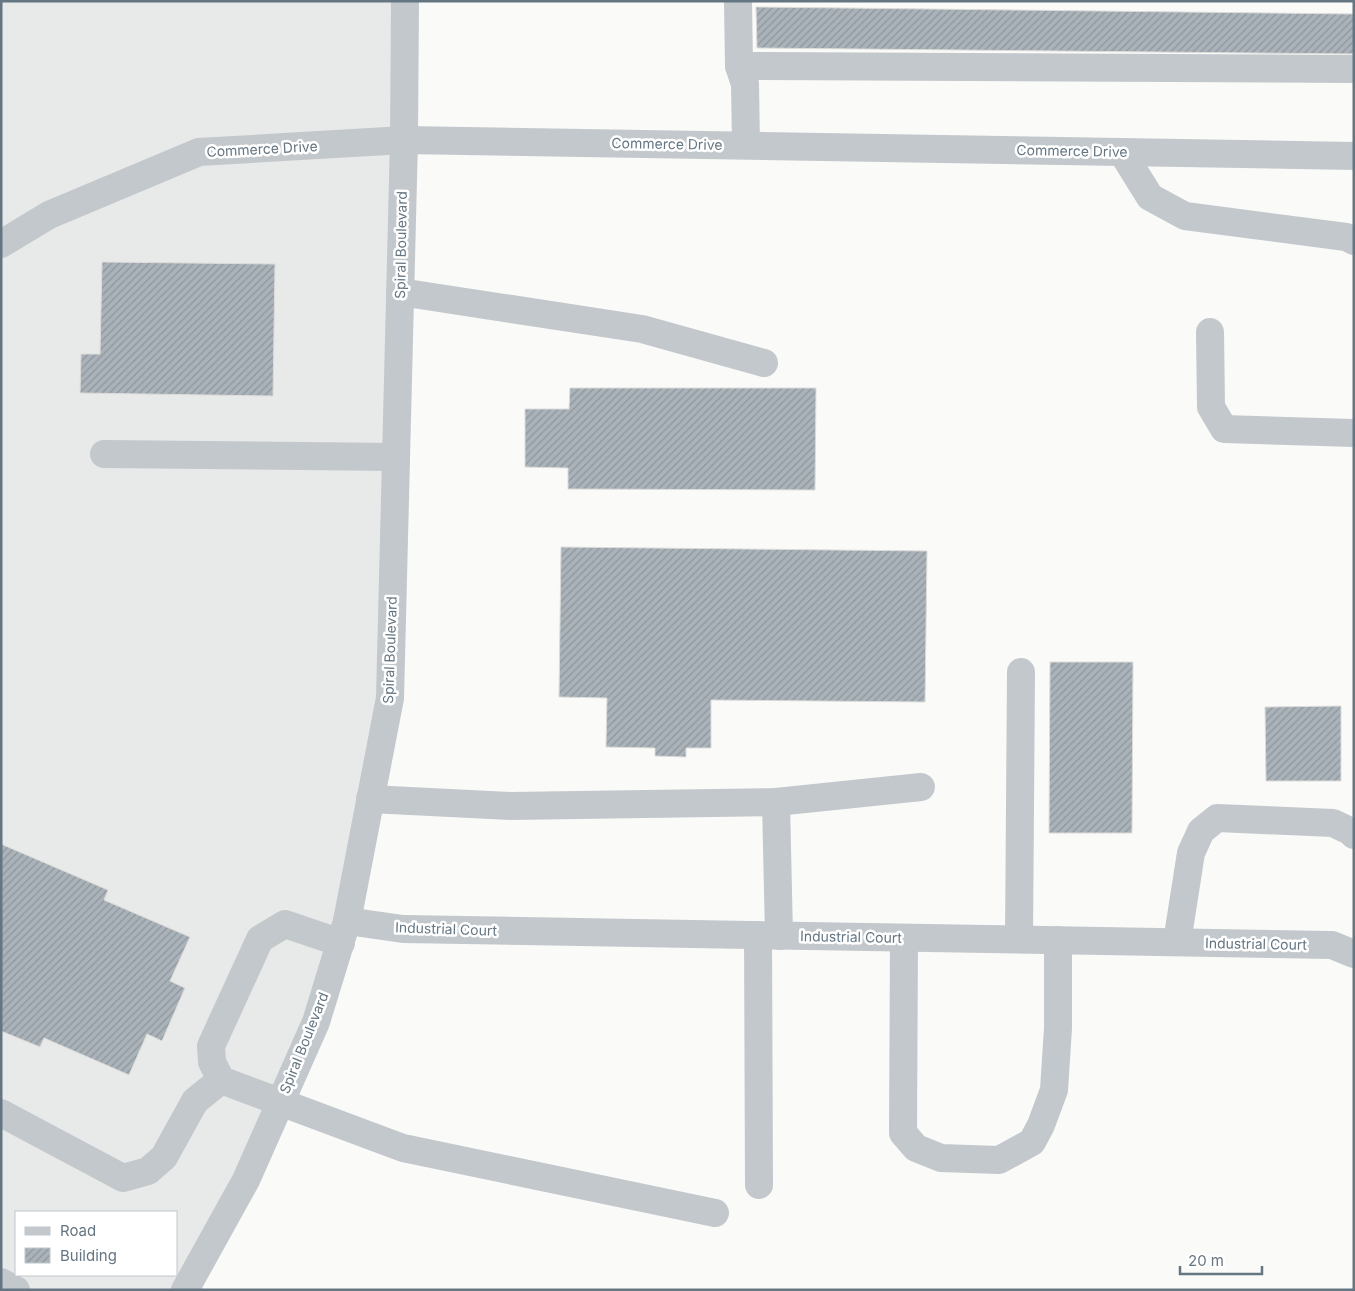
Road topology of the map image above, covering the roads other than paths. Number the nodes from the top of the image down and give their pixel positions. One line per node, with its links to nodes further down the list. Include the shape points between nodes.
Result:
1 (405, 1): 5 (street, Spiral Boulevard)
2 (738, 1): 3 (street)
3 (739, 66): 4 (street); 6 (street, via 745,84)
4 (1354, 70)
5 (404, 140): 6 (street, Commerce Drive); 10 (street, Commerce Drive, via 199,152 48,215); 11 (street, Spiral Boulevard)
6 (746, 146): 7 (street, Commerce Drive)
7 (1122, 152): 8 (street, Commerce Drive); 9 (street, via 1150,197 1185,216 1346,237)
8 (1354, 156)
9 (1354, 241)
10 (1, 244)
11 (400, 292): 13 (street, via 642,329); 16 (street, Spiral Boulevard)
12 (1210, 332): 14 (street, via 1211,407 1224,429)
13 (764, 362)
14 (1354, 433)
15 (104, 454): 16 (street)
16 (396, 457): 19 (street, Spiral Boulevard, via 390,698)
17 (1021, 672): 25 (street)
18 (921, 787): 20 (street)
19 (370, 799): 20 (street, via 511,806); 22 (street, Spiral Boulevard)
20 (776, 802): 23 (street)
21 (1354, 835): 27 (street, via 1333,822 1217,818 1201,832 1190,853)
22 (344, 932): 23 (street, Industrial Court, via 403,929); 29 (street, Industrial Court, via 285,924 260,939 211,1046 212,1062); 30 (street, Spiral Boulevard, via 316,1022)
23 (768, 935): 24 (street, Industrial Court); 32 (street)
24 (904, 938): 25 (street, Industrial Court); 26 (street, via 903,1133 916,1148 941,1158 999,1160 1032,1142 1054,1090)
25 (1019, 939): 26 (street, Industrial Court)
26 (1058, 940): 27 (street, Industrial Court)
27 (1177, 942): 28 (street, Industrial Court, via 1332,945)
28 (1354, 954)
29 (221, 1080): 30 (street); 31 (street, via 195,1101 164,1157 148,1171 123,1178)
30 (280, 1102): 33 (street, via 404,1148); 36 (street, Spiral Boulevard, via 246,1180)
31 (1, 1113)
32 (759, 1185)
33 (715, 1213)
34 (1, 1282): 35 (street)
35 (16, 1290)
36 (185, 1290)

